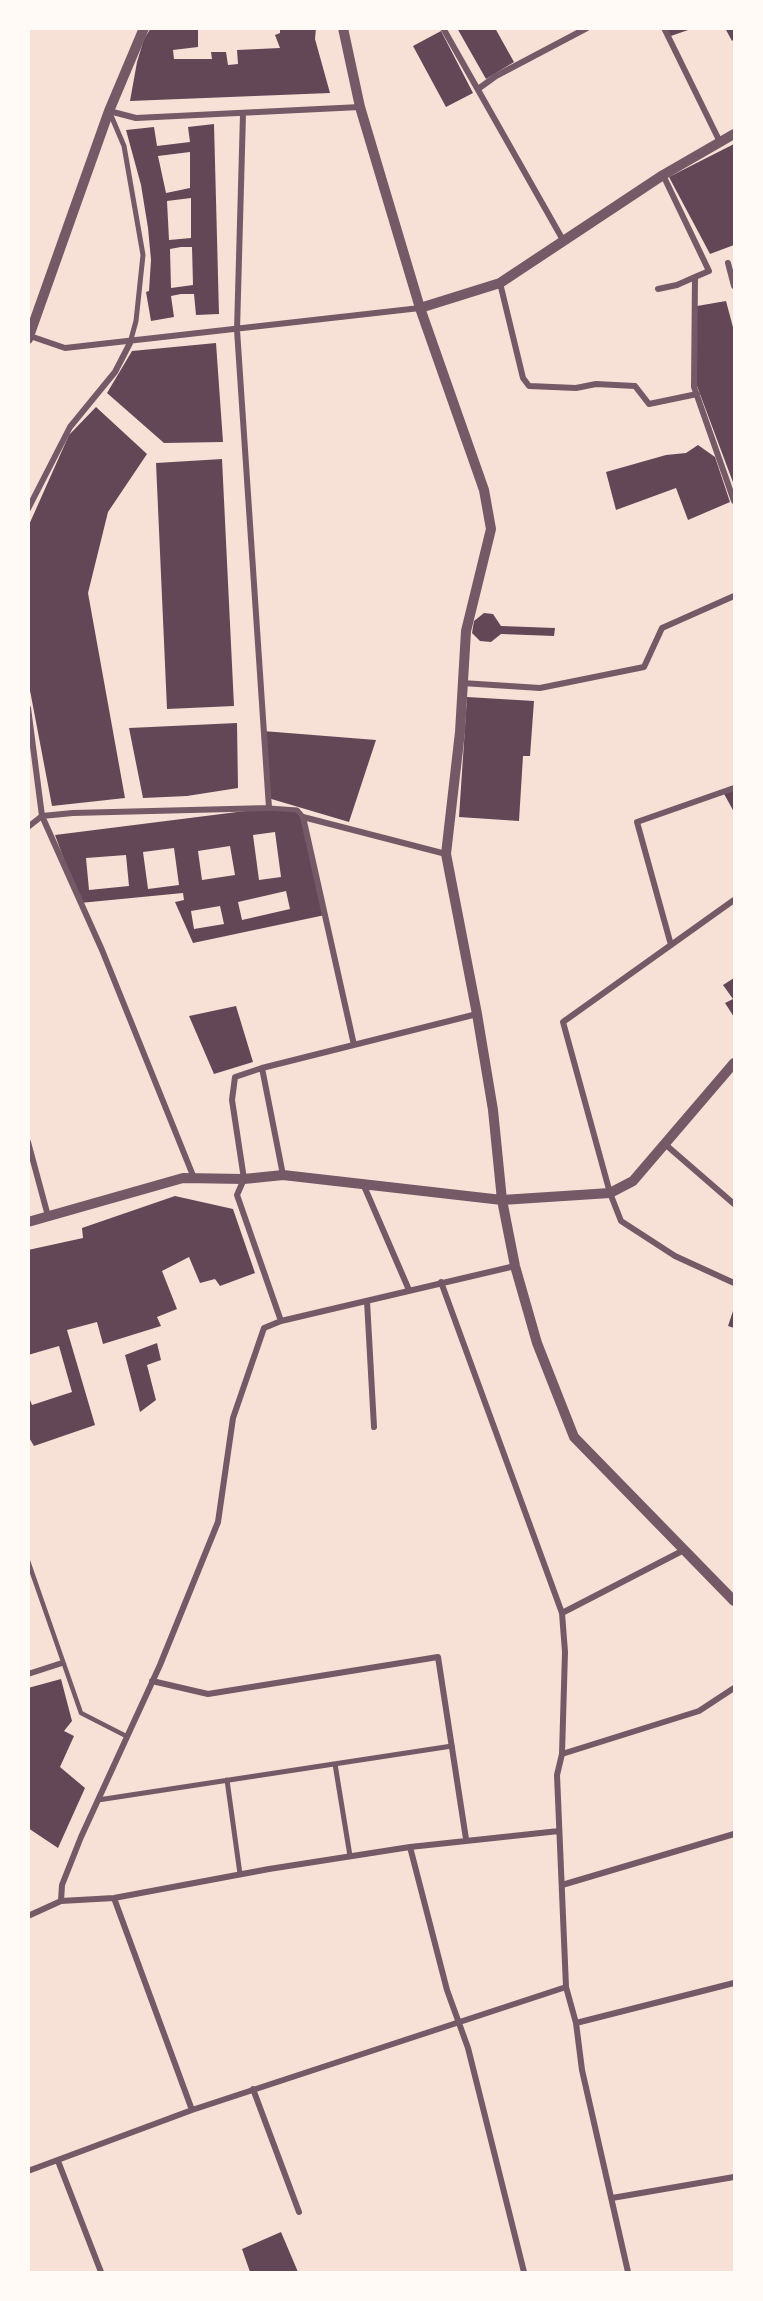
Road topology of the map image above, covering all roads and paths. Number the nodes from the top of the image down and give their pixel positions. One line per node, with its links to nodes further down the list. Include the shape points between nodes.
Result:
1 (144, 28): 8 (street)
2 (344, 28): 7 (street)
3 (443, 28): 6 (street)
4 (587, 28): 6 (street)
5 (664, 28): 11 (street)
6 (478, 89): 13 (street)
7 (360, 107): 9 (street); 19 (street)
8 (109, 111): 9 (street, via 136,118); 21 (street); 22 (street, via 124,146 143,255)
9 (243, 114): 20 (street)
10 (735, 134): 11 (street)
11 (720, 142): 12 (street)
12 (663, 175): 13 (street); 15 (street, via 709,271)
13 (562, 240): 16 (street)
14 (731, 261): 17 (street)
15 (694, 277): 18 (street); 23 (street)
16 (500, 283): 19 (street); 23 (street, via 523,378 529,386 635,386 649,404)
17 (735, 286)
18 (658, 289)
19 (420, 308): 20 (street); 27 (street, via 484,490 491,529 472,599)
20 (237, 330): 22 (street); 30 (street)
21 (29, 338): 22 (street, via 65,348)
22 (130, 343): 25 (street, via 115,372 70,427)
23 (697, 394): 24 (street)
24 (735, 501)
25 (28, 509)
26 (735, 596): 27 (street, via 662,628 644,667 540,688)
27 (462, 683): 34 (street)
28 (28, 708): 31 (street)
29 (735, 788): 36 (street, via 638,822)
30 (269, 808): 31 (street); 32 (street, via 297,810)
31 (42, 816): 33 (street); 44 (street, via 102,950)
32 (303, 817): 34 (street); 38 (street)
33 (28, 827)
34 (446, 854): 37 (street)
35 (735, 900): 36 (street)
36 (671, 945): 47 (street, via 563,1022)
37 (477, 1014): 38 (street); 48 (street, via 493,1110)
38 (354, 1045): 40 (street)
39 (734, 1064): 42 (street)
40 (262, 1068): 43 (street); 45 (street, via 235,1077 232,1100)
41 (28, 1142): 50 (street)
42 (666, 1145): 47 (street, via 633,1181); 49 (street)
43 (283, 1175): 45 (street); 46 (street)
44 (194, 1178): 45 (street); 50 (street)
45 (244, 1179): 57 (street, via 237,1195)
46 (364, 1186): 48 (street); 55 (street)
47 (610, 1193): 48 (street); 54 (street, via 621,1221 675,1256)
48 (502, 1200): 52 (street)
49 (735, 1204)
50 (48, 1216): 51 (street)
51 (28, 1222)
52 (515, 1266): 53 (street); 59 (street, via 537,1343 573,1437)
53 (441, 1282): 55 (street); 62 (street)
54 (735, 1283)
55 (409, 1290): 56 (street)
56 (367, 1301): 57 (street); 58 (street)
57 (281, 1322): 65 (street, via 264,1328 233,1418 218,1522)
58 (374, 1427)
59 (685, 1550): 61 (street); 62 (street)
60 (28, 1561): 63 (lane)
61 (735, 1601)
62 (562, 1612): 69 (street)
63 (62, 1663): 64 (street); 67 (lane, via 81,1713)
64 (28, 1674)
65 (152, 1681): 67 (street); 68 (street, via 208,1694 438,1657)
66 (735, 1688): 69 (street, via 699,1711)
67 (126, 1736): 72 (street)
68 (452, 1746): 70 (street); 75 (street)
69 (562, 1754): 73 (street, via 557,1775)
70 (335, 1764): 71 (street); 77 (street)
71 (227, 1780): 72 (street); 78 (street)
72 (98, 1800): 81 (street, via 62,1885)
73 (559, 1831): 75 (street); 79 (street)
74 (735, 1834): 79 (street)
75 (466, 1839): 76 (street)
76 (410, 1847): 77 (street); 85 (street, via 447,1990)
77 (350, 1856): 78 (street)
78 (240, 1874): 80 (street)
79 (562, 1885): 84 (street)
80 (114, 1898): 81 (street); 88 (street)
81 (62, 1901): 82 (street)
82 (28, 1916)
83 (735, 1983): 86 (street)
84 (566, 1987): 85 (street); 86 (street)
85 (459, 2021): 87 (street); 95 (street)
86 (576, 2023): 92 (street, via 582,2070)
87 (253, 2089): 88 (street); 93 (street)
88 (192, 2110): 89 (street)
89 (58, 2161): 90 (street); 94 (street)
90 (28, 2171)
91 (735, 2177): 92 (street)
92 (612, 2198): 96 (street)
93 (299, 2212)
94 (101, 2272)
95 (524, 2272)
96 (628, 2272)

